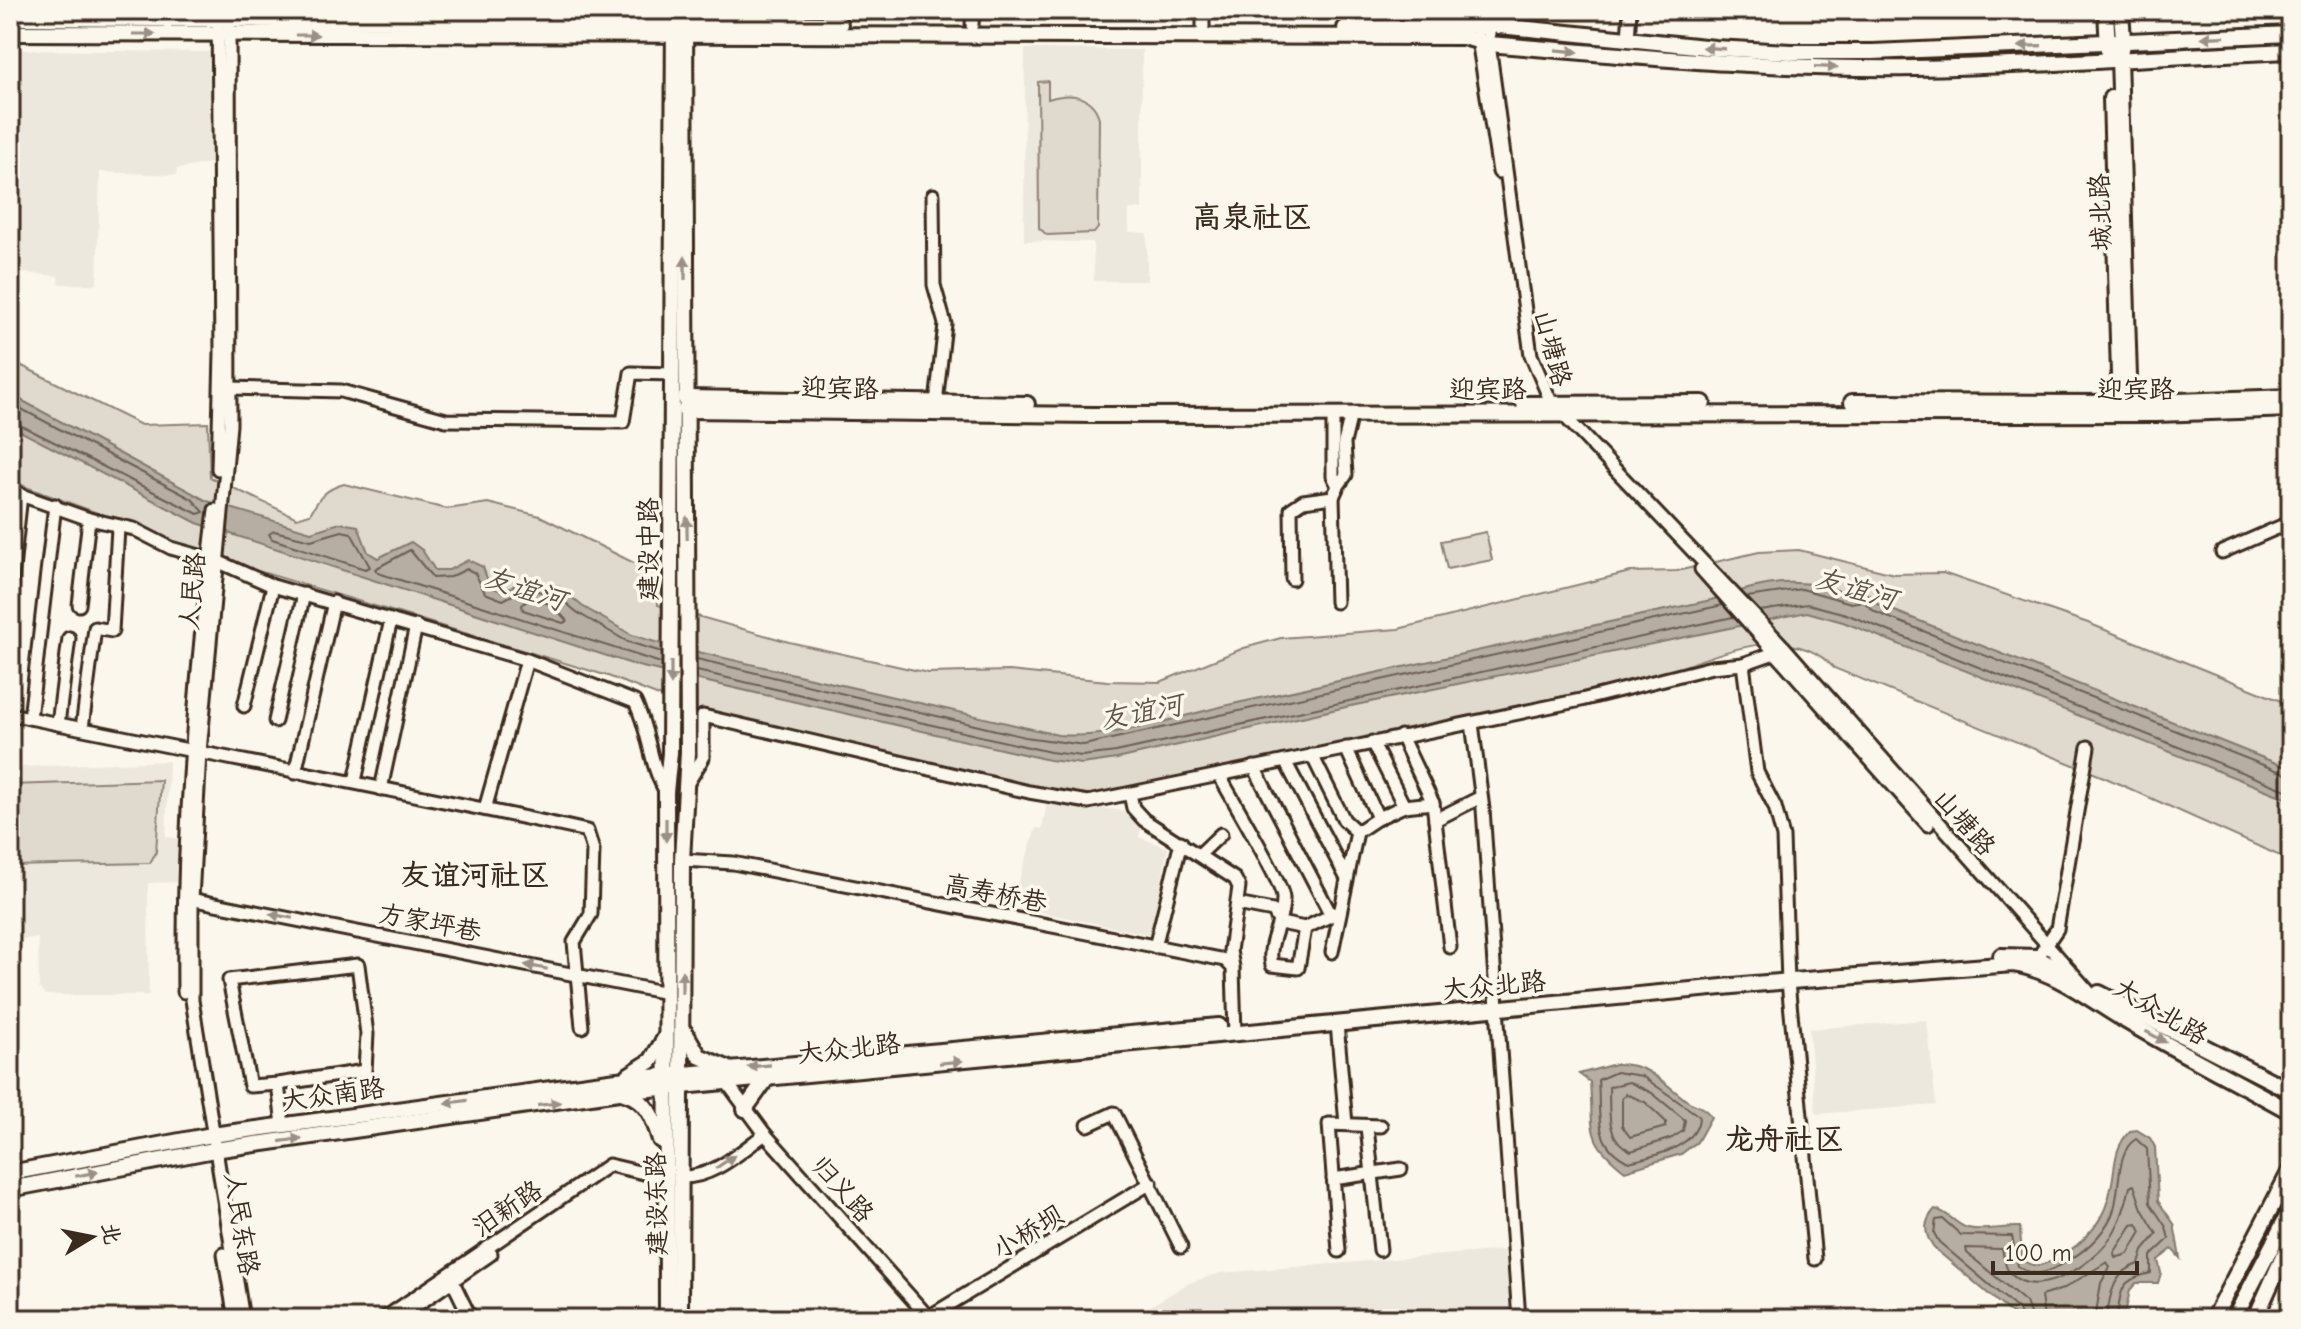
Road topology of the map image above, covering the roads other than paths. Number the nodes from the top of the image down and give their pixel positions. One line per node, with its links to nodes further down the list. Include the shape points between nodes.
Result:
1 (1203, 10): 10 (street)
2 (1630, 10): 13 (street)
3 (2106, 10): 14 (main road, 城北路)
4 (2121, 10): 14 (main road, 城北路)
5 (972, 17): 8 (main road); 10 (main road)
6 (10, 18): 7 (main road)
7 (223, 22): 8 (main road); 11 (main road, one-way to 7); 19 (street, 人民路); 29 (street, 人民路)
8 (679, 23): 9 (main road, via 1463,37); 18 (main road, 建设中路); 22 (main road, 建设中路, one-way to 8)
9 (1484, 26): 10 (main road); 13 (main road); 16 (main road, one-way to 16, via 1704,63 1840,67); 23 (street, 山塘路, via 1531,355)
10 (1203, 28)
11 (10, 33)
12 (2291, 34): 14 (main road, one-way to 14)
13 (1628, 40): 14 (main road, one-way to 13, via 1791,52)
14 (2115, 42): 16 (main road, 城北路)
15 (2291, 51): 16 (main road)
16 (2114, 59): 24 (main road, 城北路)
17 (933, 195): 21 (street, via 934,285 945,324)
18 (673, 374): 19 (street, via 631,373 623,422 446,420 341,391); 72 (main road, 建设中路, one-way to 72)
19 (231, 388): 29 (street, 人民路)
20 (2291, 397): 24 (main road, 迎宾路)
21 (936, 403): 22 (main road, 迎宾路); 23 (main road, 迎宾路)
22 (685, 404): 26 (main road, 迎宾路); 71 (main road, 建设中路, one-way to 22)
23 (1552, 407): 24 (main road, 迎宾路); 27 (main road, 迎宾路); 47 (street, 山塘路)
24 (2125, 408): 25 (main road, 迎宾路)
25 (2291, 409)
26 (1333, 414): 27 (main road, 迎宾路); 30 (street)
27 (1351, 414): 30 (street, via 1344,443 1346,475)
28 (10, 487): 31 (street)
29 (220, 489): 37 (street, 人民路)
30 (1335, 491): 38 (street, via 1291,509); 43 (street)
31 (21, 495): 32 (street); 41 (street)
32 (55, 505): 33 (street); 54 (street)
33 (89, 519): 35 (street); 44 (street)
34 (2291, 522): 36 (street)
35 (118, 528): 37 (street, via 134,529 171,548); 58 (street, via 112,631 95,628)
36 (2222, 552)
37 (214, 554): 39 (street); 63 (street, 人民路)
38 (1292, 579)
39 (273, 586): 40 (street); 52 (street)
40 (304, 594): 42 (street); 55 (street)
41 (10, 596)
42 (334, 602): 45 (street); 67 (street)
43 (1336, 602)
44 (79, 605)
45 (391, 620): 46 (street); 69 (street)
46 (416, 626): 50 (street); 70 (street)
47 (1766, 634): 49 (street, 山塘路); 94 (street, 山塘路)
48 (69, 638): 57 (street)
49 (1777, 652): 51 (street); 94 (street, 山塘路)
50 (527, 660): 72 (street, via 635,702 646,725 653,771); 77 (street)
51 (1743, 664): 56 (street); 98 (street, via 1757,772 1783,837)
52 (244, 706)
53 (10, 714): 54 (street)
54 (30, 718): 57 (street)
55 (275, 721)
56 (1472, 723): 59 (street); 74 (street)
57 (58, 724): 58 (street)
58 (82, 728): 63 (street)
59 (1401, 736): 60 (street); 75 (street)
60 (1372, 742): 62 (street); 76 (street)
61 (2088, 747): 94 (street, via 2057,929)
62 (1346, 748): 64 (street); 78 (street)
63 (195, 751): 67 (street); 86 (street, 人民路)
64 (1312, 755): 65 (street); 80 (street, via 1344,820)
65 (1285, 761): 66 (street); 85 (street)
66 (1254, 767): 68 (street); 88 (street)
67 (295, 773): 69 (street)
68 (1219, 775): 73 (street); 89 (street, via 1283,896)
69 (355, 781): 70 (street)
70 (381, 789): 77 (street)
71 (684, 790): 73 (street, via 703,758 703,716 1029,792 1088,802); 84 (main road, 建设中路)
72 (666, 792): 100 (main road, 建设中路, one-way to 100)
73 (1130, 794): 82 (street, via 1144,820)
74 (1481, 797): 79 (street); 101 (street)
75 (1433, 803): 76 (street); 79 (street)
76 (1404, 806): 78 (street)
77 (485, 809): 97 (street, via 587,831 593,850 591,914 574,942)
78 (1378, 818): 80 (street)
79 (1435, 820): 92 (street)
80 (1357, 832): 85 (street)
81 (1221, 834): 83 (street)
82 (1181, 842): 83 (street); 91 (street)
83 (1199, 855): 87 (street, via 1235,879)
84 (682, 860): 91 (street, 高寿桥巷, via 733,863); 103 (main road, 建设中路, one-way to 84)
85 (1347, 880): 88 (street)
86 (187, 898): 97 (street, 方家坪巷, one-way to 86); 122 (street, 人民路, via 184,1000)
87 (1237, 904): 89 (street, via 1273,911); 96 (street, via 1230,951)
88 (1336, 913): 90 (street); 93 (street)
89 (1280, 923): 90 (street); 90 (street, via 1269,952 1272,965 1298,968)
90 (1305, 928)
91 (1155, 947): 96 (street, 高寿桥巷, via 1225,960)
92 (1450, 947)
93 (1332, 952)
94 (2041, 952): 95 (street); 98 (main road, 大众北路); 99 (street, 山塘路); 99 (main road, 大众北路)
95 (2013, 964): 98 (main road, 大众北路); 99 (main road, 大众北路)
96 (1233, 968): 105 (street)
97 (575, 977): 100 (street, 方家坪巷); 104 (street)
98 (1787, 977): 101 (main road, 大众北路); 137 (street)
99 (2080, 987): 113 (main road, 大众北路); 115 (main road, 大众北路, one-way to 115, via 2125,1021)
100 (667, 993): 106 (main road, 建设中路)
101 (1495, 1004): 102 (main road, 大众北路); 105 (main road, 大众北路); 147 (street)
102 (1337, 1024): 105 (main road, 大众北路); 116 (street)
103 (682, 1025): 107 (main road, via 692,1049); 108 (main road, 建设中路)
104 (582, 1027)
105 (1234, 1030): 107 (main road, 大众北路, one-way to 107); 109 (main road, 大众北路, one-way to 105)
106 (667, 1036): 108 (main road, 建设中路); 112 (main road, via 651,1061)
107 (727, 1068): 108 (main road, 大众北路)
108 (672, 1081): 111 (main road, 大众北路); 112 (main road, 大众南路); 123 (main road, 建设东路); 128 (main road, 建设东路)
109 (765, 1081): 111 (main road, 大众北路); 114 (main road)
110 (278, 1084): 110 (street, via 365,1071 367,1034 358,965 229,980 250,1086); 117 (street)
111 (724, 1084): 114 (street); 121 (street)
112 (618, 1086): 117 (main road, 大众南路, one-way to 117); 122 (main road, 大众南路, one-way to 112); 123 (main road, via 649,1111)
113 (2291, 1091)
114 (745, 1109): 121 (street)
115 (2291, 1112)
116 (1346, 1124): 120 (street); 129 (street, via 1329,1124)
117 (283, 1125): 122 (main road, 大众南路)
118 (1088, 1125): 130 (street, via 1114,1113)
119 (1381, 1126): 120 (street)
120 (1367, 1127): 127 (street)
121 (763, 1136): 128 (street, one-way to 121, via 712,1171); 139 (street)
122 (210, 1143): 126 (main road, 大众南路); 131 (main road, 大众南路, one-way to 122); 140 (street, 人民东路); 141 (street, 人民东路)
123 (664, 1152): 128 (main road, 建设东路)
124 (1401, 1169): 127 (street)
125 (2291, 1169): 148 (main road)
126 (10, 1173)
127 (1372, 1173): 129 (street); 135 (street)
128 (672, 1178): 138 (street, 汨新路, via 609,1165); 145 (main road, 建设东路); 146 (main road, 建设东路)
129 (1333, 1179): 136 (street)
130 (1151, 1183): 134 (street); 139 (street, 小桥坝)
131 (10, 1189)
132 (2289, 1218): 149 (main road)
133 (2291, 1239): 150 (main road)
134 (1181, 1247)
135 (1380, 1250)
136 (1339, 1251)
137 (1815, 1259)
138 (451, 1278): 142 (street, 汨新路); 143 (street); 144 (street)
139 (927, 1318)
140 (235, 1319)
141 (243, 1319)
142 (383, 1319)
143 (397, 1319)
144 (471, 1319)
145 (667, 1319)
146 (680, 1319)
147 (1519, 1319)
148 (2213, 1319)
149 (2234, 1319)
150 (2255, 1319)

